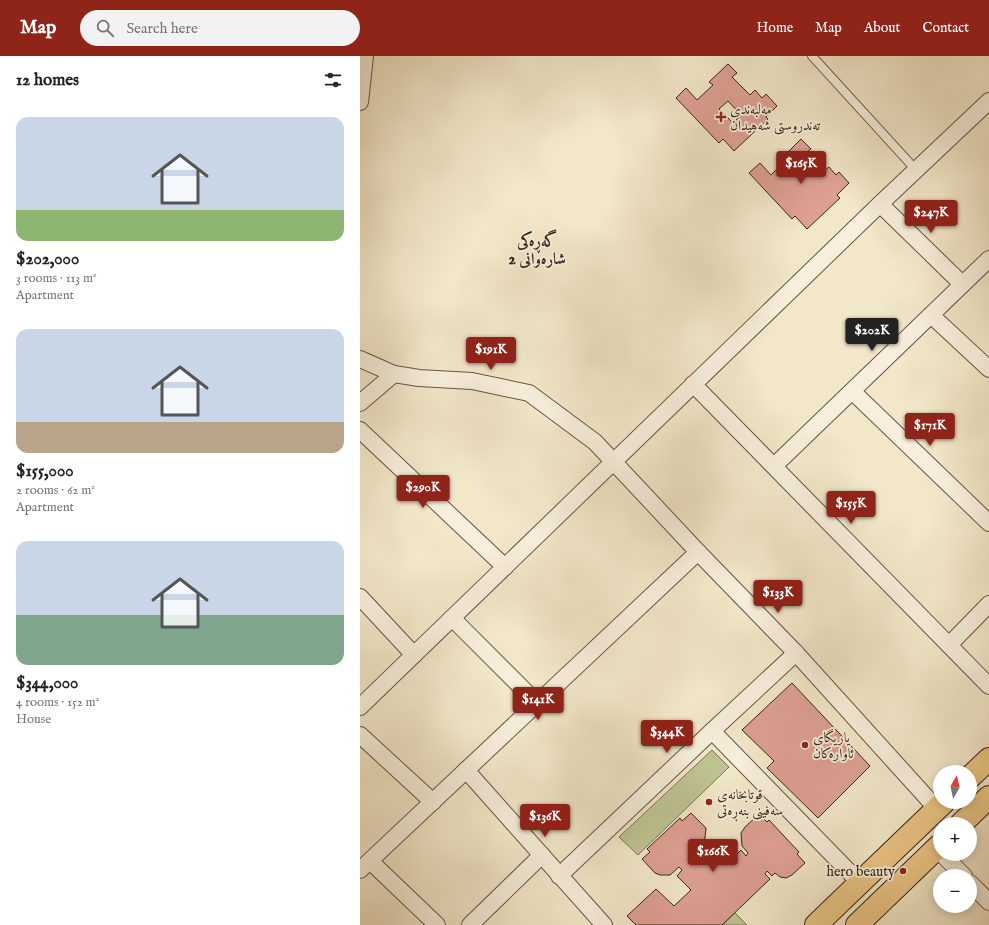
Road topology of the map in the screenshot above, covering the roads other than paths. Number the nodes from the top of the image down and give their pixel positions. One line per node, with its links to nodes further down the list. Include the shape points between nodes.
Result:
1 (365, 56): 3 (street)
2 (812, 56): 5 (lane)
3 (360, 102)
4 (989, 102): 5 (street)
5 (916, 170): 6 (street)
6 (880, 204): 8 (street); 13 (street)
7 (989, 259): 8 (street)
8 (962, 284): 9 (street)
9 (931, 315): 11 (street); 14 (street)
10 (360, 359): 12 (street)
11 (989, 369)
12 (394, 374): 15 (street); 17 (street, via 472,381 529,393 595,442)
13 (693, 384): 17 (street); 18 (street)
14 (852, 391): 18 (street); 19 (street)
15 (360, 403)
16 (360, 430): 21 (street)
17 (614, 462): 20 (street); 21 (street)
18 (774, 466): 25 (street)
19 (989, 523)
20 (698, 552): 26 (street); 29 (street)
21 (505, 567): 24 (street)
22 (360, 597): 27 (street)
23 (989, 604): 25 (street)
24 (452, 618): 27 (street); 29 (street)
25 (948, 645): 28 (street)
26 (796, 653): 31 (street); 37 (street)
27 (414, 654): 30 (street)
28 (989, 686)
29 (537, 703): 34 (street)
30 (360, 707)
31 (712, 731): 46 (street); 47 (street)
32 (360, 735): 38 (street)
33 (989, 759): 35 (main road)
34 (466, 770): 38 (street); 41 (street)
35 (977, 770)
36 (989, 797): 40 (main road)
37 (933, 798)
38 (433, 802): 44 (street)
39 (936, 809): 47 (main road)
40 (968, 817)
41 (542, 856): 46 (street); 51 (street)
42 (933, 856): 54 (main road)
43 (950, 861): 45 (street)
44 (365, 865): 50 (street)
45 (958, 869)
46 (559, 876): 52 (street)
47 (860, 882): 53 (main road)
48 (977, 889): 49 (street)
49 (989, 902)
50 (437, 925)
51 (470, 925)
52 (604, 925)
53 (816, 925)
54 (857, 925)

